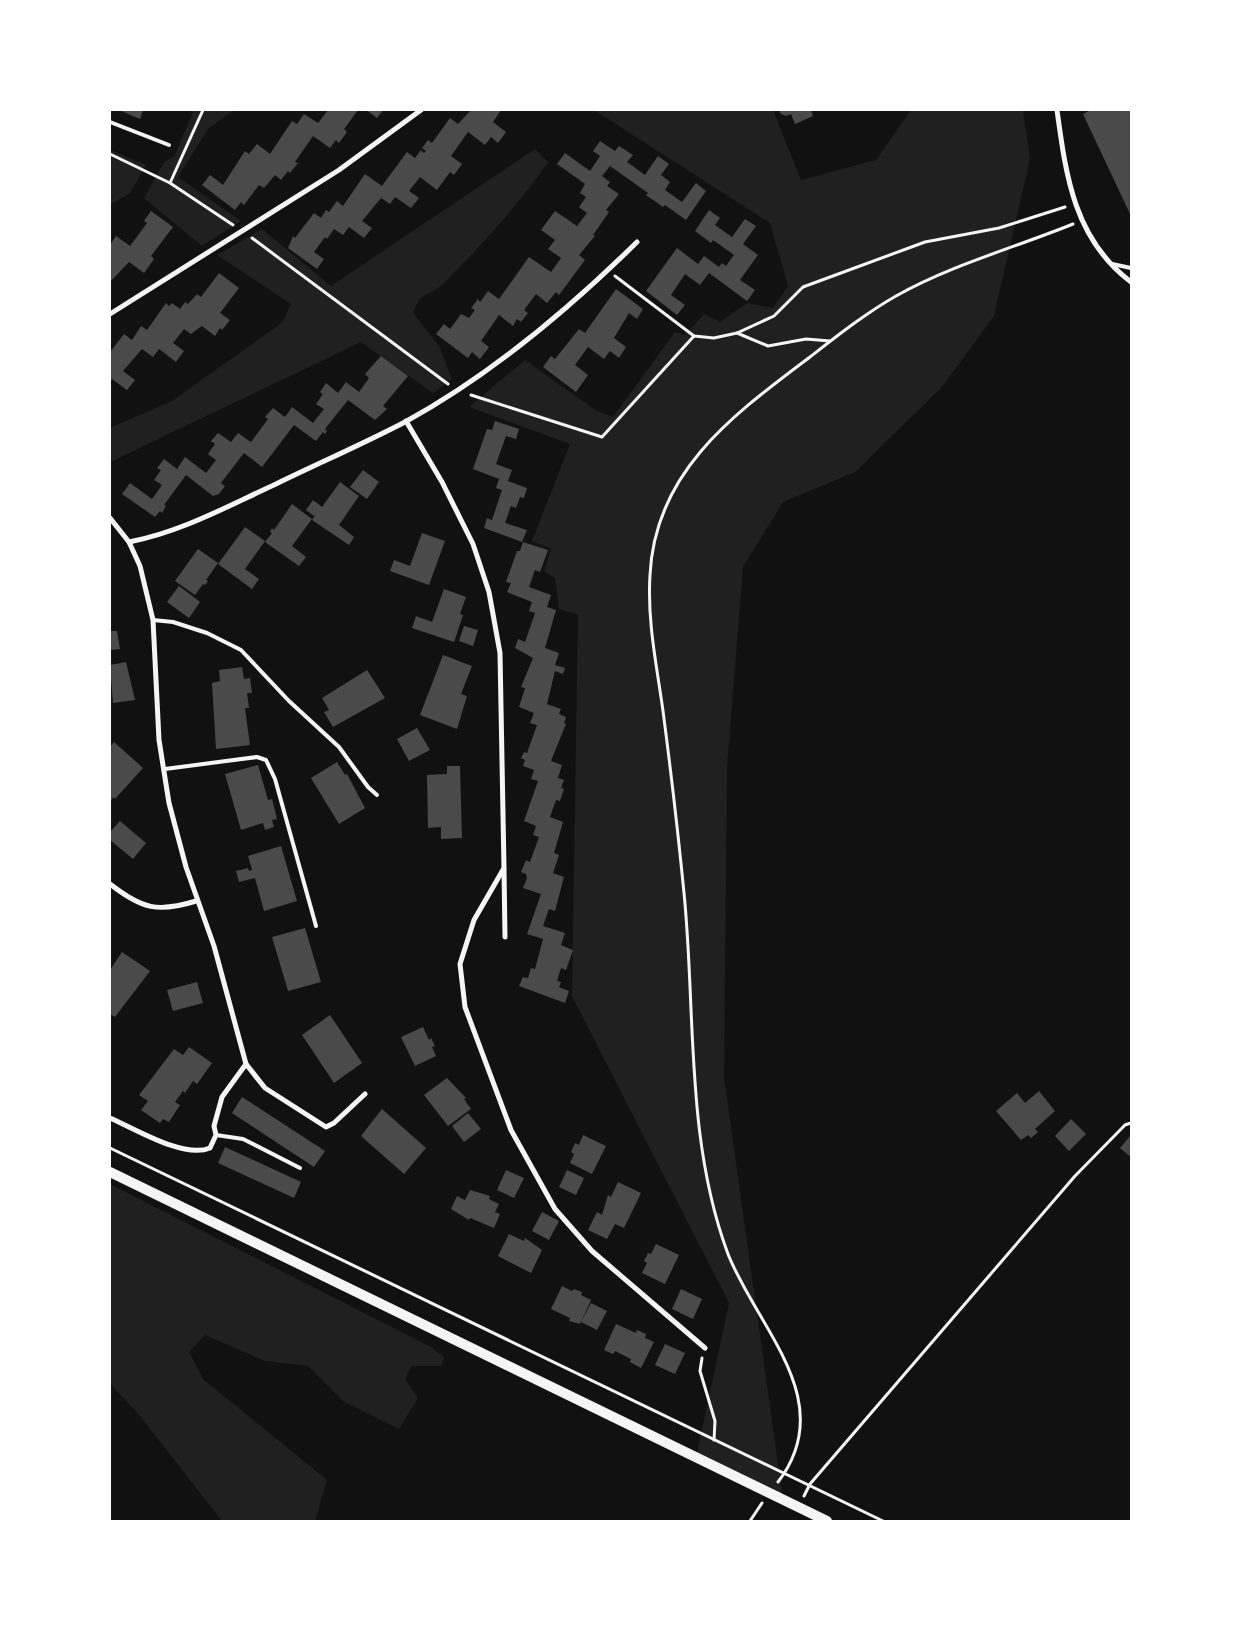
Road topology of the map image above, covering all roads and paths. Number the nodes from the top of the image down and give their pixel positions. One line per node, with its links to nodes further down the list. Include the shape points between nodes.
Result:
1 (203, 110): 7 (path)
2 (421, 110): 10 (street, via 339,170)
3 (1057, 110): 8 (street)
4 (110, 122): 5 (lane)
5 (169, 145)
6 (110, 154): 7 (path)
7 (170, 184): 10 (path)
8 (1075, 204): 9 (street); 17 (path, via 999,228 925,242 803,287 774,316)
9 (1082, 221): 12 (street); 19 (path, via 973,261 896,296)
10 (242, 231): 16 (street); 20 (path)
11 (637, 242): 14 (street)
12 (1108, 263): 13 (lane); 15 (street)
13 (1131, 268)
14 (608, 271): 18 (path); 20 (street, via 538,332)
15 (1131, 282)
16 (110, 314)
17 (737, 333): 18 (path, via 714,338); 19 (path, via 768,346 806,339)
18 (694, 336): 20 (path, via 602,437)
19 (831, 342): 42 (path, via 762,393 714,434 696,455 670,496 660,521 653,542 650,574 651,621 689,938 697,1104 703,1159 728,1251 739,1278 774,1337 792,1376 801,1421 800,1435 794,1457)
20 (457, 390): 21 (street)
21 (406, 421): 23 (street, via 197,521); 27 (street, via 473,544 489,592 500,653)
22 (110, 518): 23 (street)
23 (129, 542): 24 (street, via 140,566)
24 (153, 620): 25 (street, via 159,740); 26 (lane, via 173,622 207,633 241,650 289,702 339,747)
25 (165, 769): 29 (street, via 169,803); 30 (lane, via 257,757 266,760 275,780)
26 (377, 796)
27 (504, 868): 31 (street); 40 (street, via 474,920 460,964 464,1007 511,1130 555,1209 567,1223 592,1251)
28 (110, 884): 29 (street, via 152,908 173,909)
29 (196, 901): 32 (street, via 214,946)
30 (316, 926)
31 (505, 937)
32 (246, 1064): 33 (street, via 265,1088 326,1127); 36 (street, via 222,1097 214,1126)
33 (364, 1094)
34 (110, 1118): 36 (street, via 167,1144 202,1152 210,1148)
35 (1131, 1123): 43 (path, via 1125,1125 1075,1176)
36 (216, 1135): 38 (lane, via 243,1138)
37 (110, 1148): 41 (path)
38 (300, 1168)
39 (110, 1172): 44 (main road)
40 (705, 1348): 41 (path, via 700,1371 715,1422)
41 (714, 1440): 42 (path)
42 (784, 1473): 43 (path); 44 (path)
43 (810, 1484): 45 (path); 48 (path)
44 (769, 1493): 45 (main road); 46 (path)
45 (798, 1507): 47 (main road)
46 (750, 1521)
47 (827, 1521)
48 (883, 1521)

